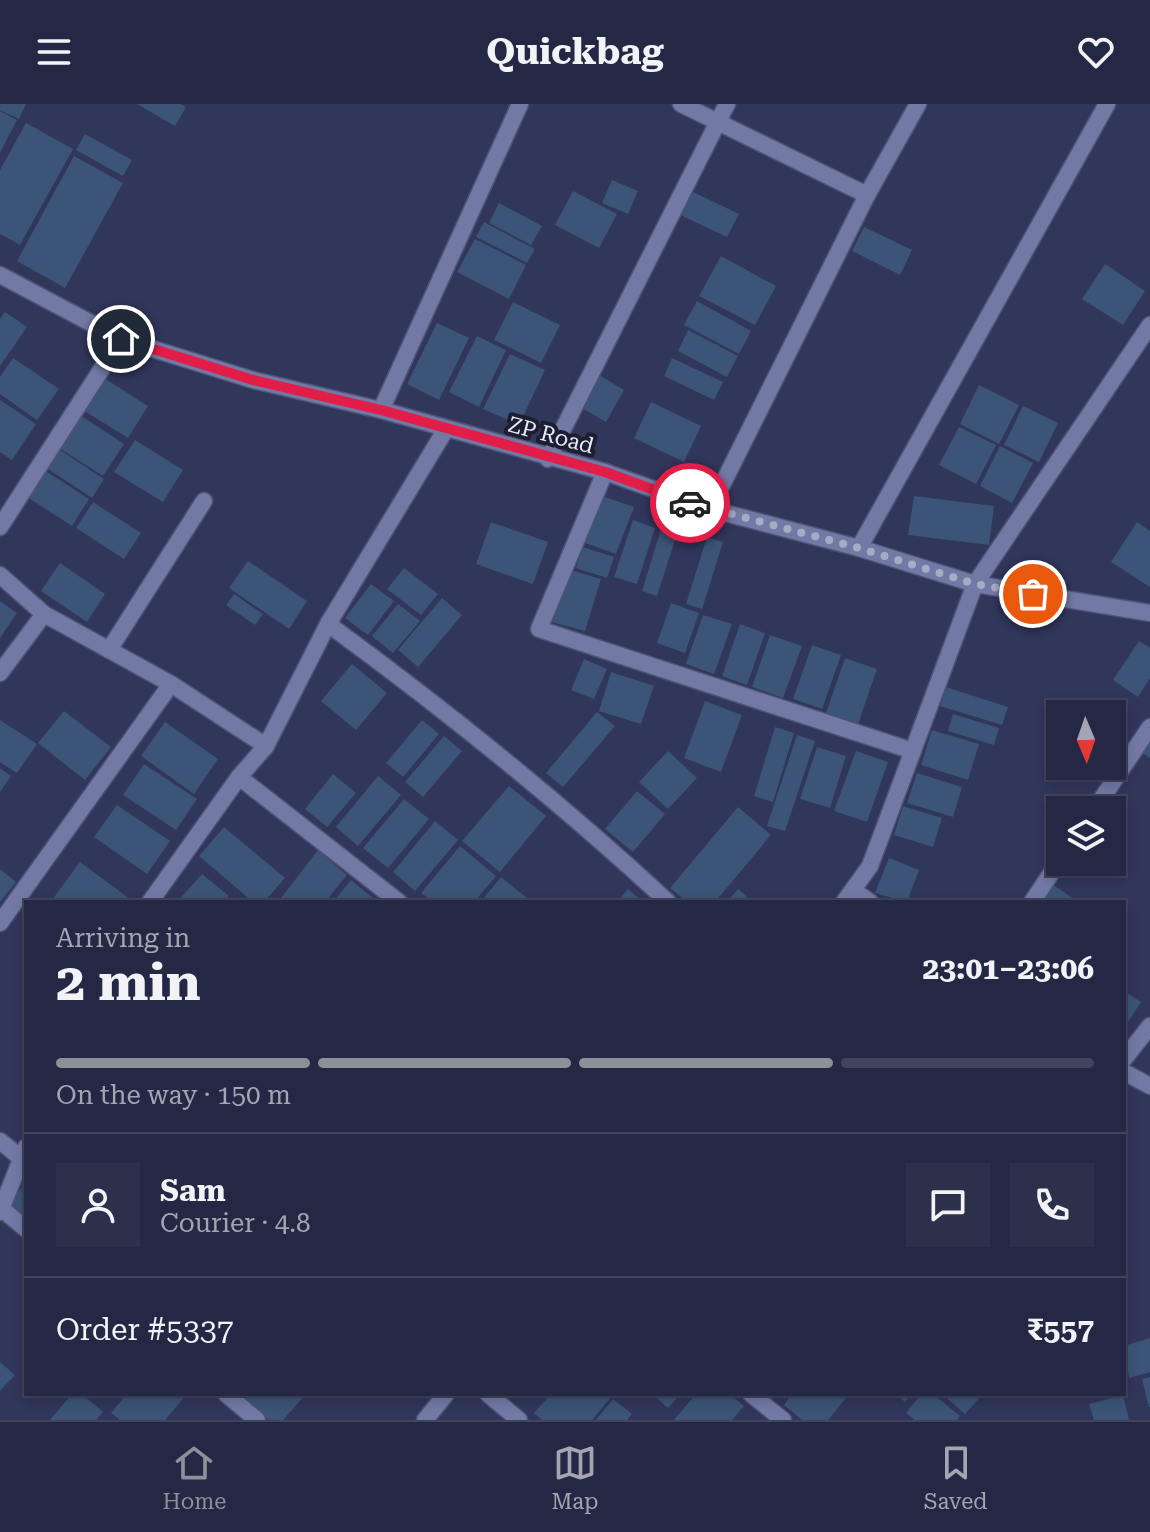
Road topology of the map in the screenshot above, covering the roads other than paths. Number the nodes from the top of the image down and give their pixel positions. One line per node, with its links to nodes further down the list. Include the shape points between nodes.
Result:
1 (520, 104): 11 (street)
2 (681, 104): 6 (street)
3 (727, 104): 6 (street)
4 (918, 104): 7 (street)
5 (1107, 104): 18 (street)
6 (720, 121): 7 (street); 13 (street)
7 (867, 195): 16 (street)
8 (0, 275): 10 (street, ZP Road)
9 (1150, 325): 20 (street)
10 (121, 339): 11 (street, ZP Road, via 253,380); 17 (street)
11 (381, 410): 12 (street, ZP Road)
12 (446, 429): 13 (street, ZP Road); 23 (street)
13 (548, 459): 14 (street, ZP Road)
14 (605, 472): 16 (street, ZP Road); 29 (street, via 539,629)
15 (204, 501): 24 (street)
16 (710, 509): 18 (street, ZP Road)
17 (0, 527)
18 (859, 548): 20 (street, ZP Road)
19 (0, 575): 22 (street)
20 (975, 584): 21 (street, ZP Road); 29 (street)
21 (1150, 613)
22 (44, 614): 24 (street); 25 (street)
23 (328, 624): 28 (street); 36 (street, via 452,715)
24 (109, 650): 26 (street)
25 (0, 673)
26 (171, 684): 28 (street); 38 (street)
27 (1150, 727): 31 (street)
28 (266, 746): 30 (street)
29 (913, 751): 33 (street, via 870,866)
30 (239, 777): 34 (street); 35 (street)
31 (1103, 796)
32 (1049, 876): 37 (street)
33 (848, 896)
34 (151, 900)
35 (396, 900)
36 (666, 900)
37 (1033, 900)
38 (0, 923)
39 (1150, 1026): 40 (street)
40 (1126, 1056)
41 (1126, 1073): 42 (street)
42 (1150, 1086)
43 (0, 1141): 44 (street)
44 (24, 1152): 45 (street)
45 (1, 1211): 46 (street)
46 (24, 1228)
47 (228, 1396): 51 (street)
48 (444, 1396): 52 (street)
49 (490, 1396): 53 (street)
50 (753, 1396): 54 (street)
51 (257, 1420)
52 (425, 1420)
53 (519, 1420)
54 (783, 1420)

